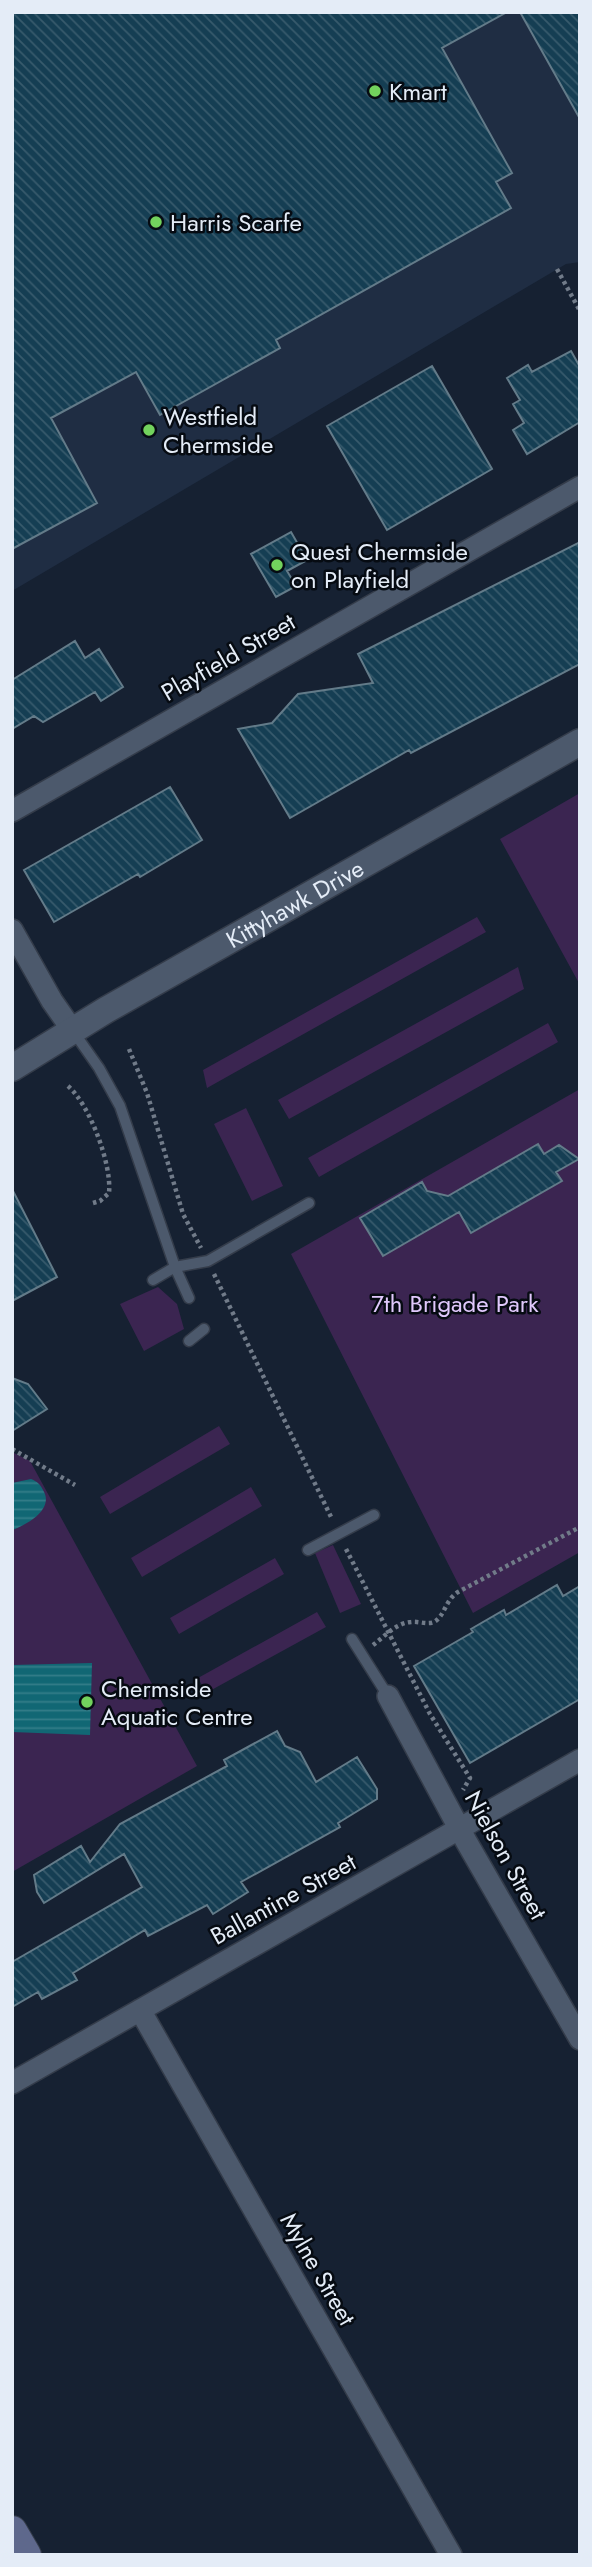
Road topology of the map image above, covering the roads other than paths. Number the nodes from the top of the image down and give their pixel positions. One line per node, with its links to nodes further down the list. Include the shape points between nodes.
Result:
1 (580, 487): 3 (street, Playfield Street)
2 (580, 742): 5 (street, Kittyhawk Drive)
3 (12, 811)
4 (12, 930): 5 (street)
5 (73, 1031): 6 (street, Kittyhawk Drive); 8 (lane, via 120,1106)
6 (12, 1068)
7 (309, 1203): 8 (lane, via 208,1261)
8 (175, 1267): 9 (lane); 10 (lane)
9 (153, 1280)
10 (189, 1298)
11 (204, 1329): 12 (lane)
12 (189, 1341)
13 (374, 1515): 14 (lane)
14 (308, 1550)
15 (352, 1639): 16 (lane)
16 (388, 1696): 18 (street, Nielson Street)
17 (580, 1760): 18 (street, Ballantine Street)
18 (460, 1829): 19 (street, Ballantine Street); 20 (street, Nielson Street)
19 (139, 2010): 21 (street, Ballantine Street); 24 (street, Mylne Street)
20 (580, 2039)
21 (12, 2083)
22 (12, 2531): 23 (main road)
23 (26, 2555)
24 (451, 2555)

